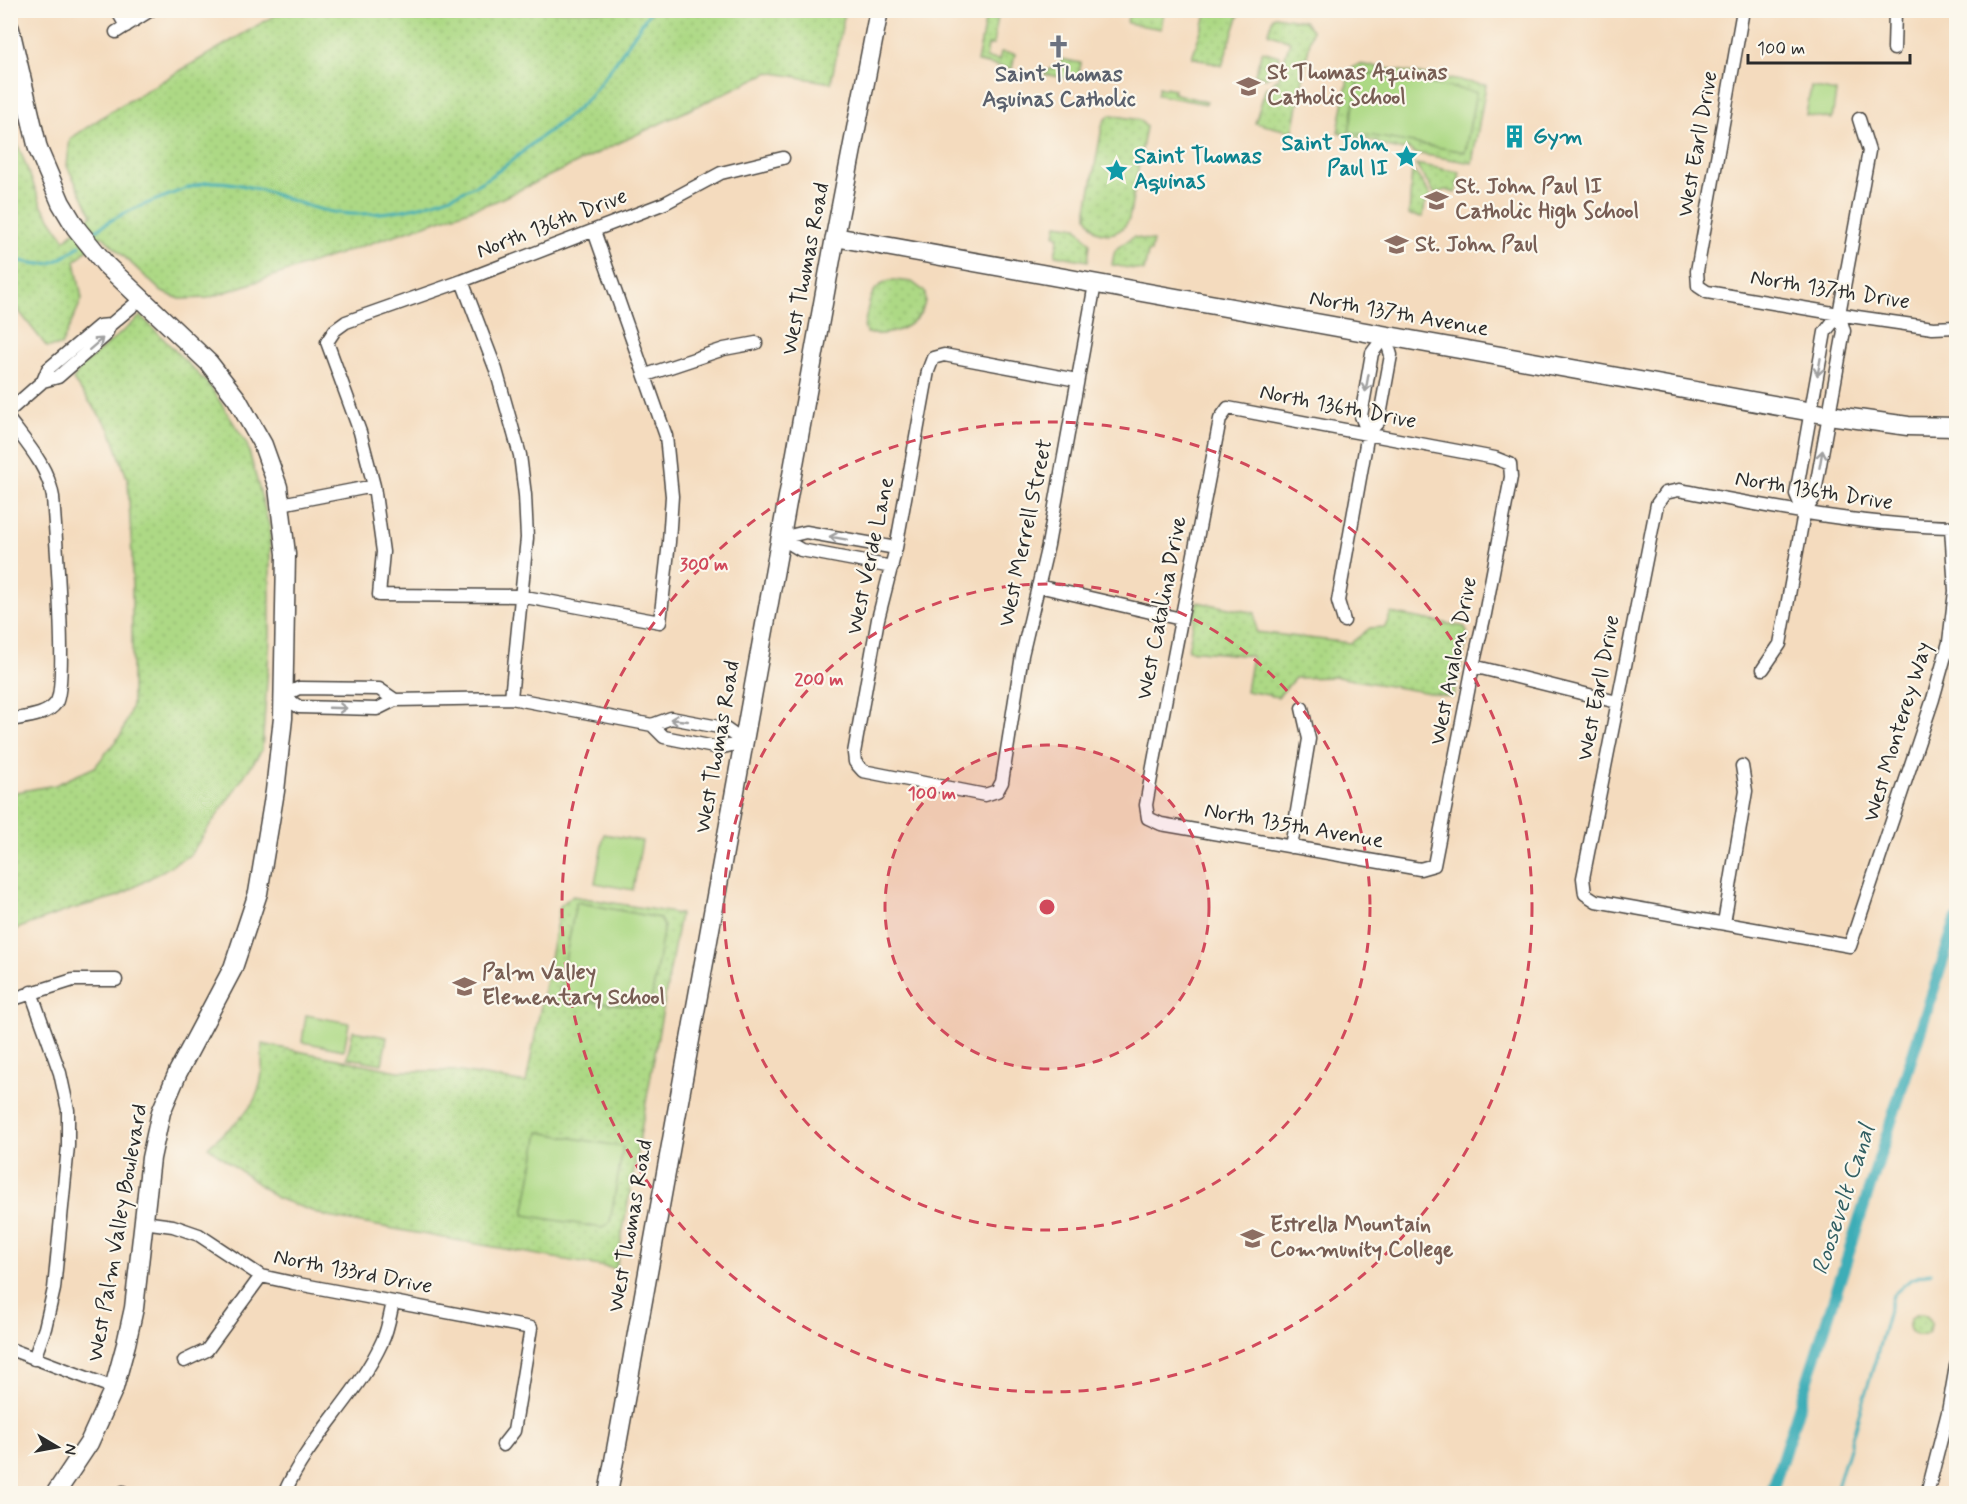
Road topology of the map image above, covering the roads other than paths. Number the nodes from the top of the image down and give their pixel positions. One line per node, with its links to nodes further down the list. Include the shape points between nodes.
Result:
1 (117, 10): 2 (street, via 121,29)
2 (151, 10)
3 (879, 10): 11 (street, West Thomas Road)
4 (1743, 10): 14 (street, West Earll Drive)
5 (1895, 10): 7 (street)
6 (10, 29): 15 (street, West Palm Valley Boulevard, via 38,149 57,194 76,228)
7 (1894, 49)
8 (1859, 119): 16 (street, via 1869,151)
9 (783, 158): 10 (street, North 136th Drive, via 720,173 665,203)
10 (594, 231): 12 (street, North 136th Drive); 20 (street)
11 (835, 237): 13 (street, North 137th Avenue); 35 (street, West Thomas Road)
12 (462, 281): 30 (street, North 136th Drive, via 346,322 327,342 360,432); 39 (street, via 496,370 520,455 527,538)
13 (1095, 284): 18 (street, North 137th Avenue); 21 (street, West Merrell Street)
14 (1698, 286): 16 (street, North 137th Drive, via 1707,292)
15 (141, 299): 23 (street, via 110,325 99,326 76,353 48,369 43,381); 32 (street, West Palm Valley Boulevard, via 209,363 237,399 262,445)
16 (1839, 314): 17 (street, North 137th Drive, via 1933,328); 24 (street, one-way to 24, via 1825,332); 25 (street, via 1844,331)
17 (1956, 327)
18 (1385, 336): 24 (street, North 137th Avenue); 28 (street, via 1391,355 1379,421); 28 (street, one-way to 28, via 1372,353 1364,395 1361,416)
19 (756, 343): 20 (street, via 724,349)
20 (646, 375): 39 (street, via 666,436 672,496 660,622)
21 (1077, 380): 36 (street, West Verde Lane, via 944,355 933,358); 38 (street, West Merrell Street)
22 (1228, 408): 28 (street, North 136th Drive); 40 (street, West Catalina Drive, via 1220,419)
23 (10, 410)
24 (1811, 411): 25 (street, North 137th Avenue); 33 (street, via 1796,494)
25 (1829, 415): 27 (street, North 137th Avenue, via 1908,426); 33 (street, one-way to 25, via 1815,498)
26 (10, 421): 49 (street, via 42,465 54,497 61,654 56,703 44,713)
27 (1956, 427)
28 (1368, 433): 29 (street, North 136th Drive); 41 (street, via 1338,601)
29 (1510, 464): 42 (street, West Avalon Drive)
30 (374, 486): 32 (street); 39 (street, via 383,552 379,595)
31 (1665, 493): 33 (street, North 136th Drive, via 1679,490); 47 (street, West Earll Drive, via 1657,504)
32 (281, 504): 44 (street, West Palm Valley Boulevard, via 286,554)
33 (1804, 513): 34 (street, North 136th Drive, via 1898,526); 43 (street, via 1780,644)
34 (1954, 526): 57 (street, West Monterey Way, via 1955,591 1949,642 1850,946)
35 (781, 538): 36 (street, one-way to 35, via 806,532); 37 (street, via 801,550); 51 (street, West Thomas Road)
36 (896, 548): 37 (street, West Verde Lane)
37 (892, 567): 53 (street, West Verde Lane, via 878,619 855,762 869,773 985,795)
38 (1038, 586): 40 (street); 53 (street, West Merrell Street, via 1022,655 1002,782)
39 (520, 596): 45 (street)
40 (1181, 619): 54 (street, West Catalina Drive, via 1146,805)
41 (1344, 621)
42 (1473, 666): 47 (street); 56 (street, West Avalon Drive)
43 (1763, 669)
44 (283, 696): 46 (street, one-way to 46, via 299,706 377,709); 46 (street, via 299,688 379,689); 61 (street, West Palm Valley Boulevard, via 275,791 258,893 233,968 161,1112)
45 (512, 698): 46 (street); 50 (street)
46 (395, 700)
47 (1617, 702): 57 (street, West Earll Drive, via 1583,879 1585,894 1596,901)
48 (1302, 708): 55 (street, via 1309,740)
49 (10, 720)
50 (652, 725): 51 (street, one-way to 50, via 724,728 671,718); 51 (street, via 664,737 697,744 719,748)
51 (744, 742): 72 (street, West Thomas Road)
52 (1742, 766): 57 (street, via 1746,791)
53 (997, 790)
54 (1148, 818): 55 (street, North 135th Avenue, via 1161,824)
55 (1291, 848): 56 (street, North 135th Avenue, via 1420,869)
56 (1434, 865)
57 (1724, 923)
58 (116, 980): 59 (street, via 73,980)
59 (31, 992): 60 (street); 65 (street, via 60,1072 68,1110 54,1289)
60 (10, 1000)
61 (143, 1221): 62 (street, North 133rd Drive, via 199,1235); 68 (street, West Palm Valley Boulevard, via 134,1308)
62 (261, 1276): 63 (street, North 133rd Drive); 66 (street, via 207,1350)
63 (393, 1302): 69 (street, North 133rd Drive, via 531,1328 514,1431); 71 (street, via 383,1341 360,1383 335,1413)
64 (10, 1349): 65 (street)
65 (34, 1359): 68 (street)
66 (184, 1361)
67 (1956, 1366): 73 (street)
68 (114, 1388): 70 (street, West Palm Valley Boulevard, via 89,1443)
69 (503, 1445)
70 (55, 1494)
71 (284, 1494)
72 (608, 1494)
73 (1927, 1494)

